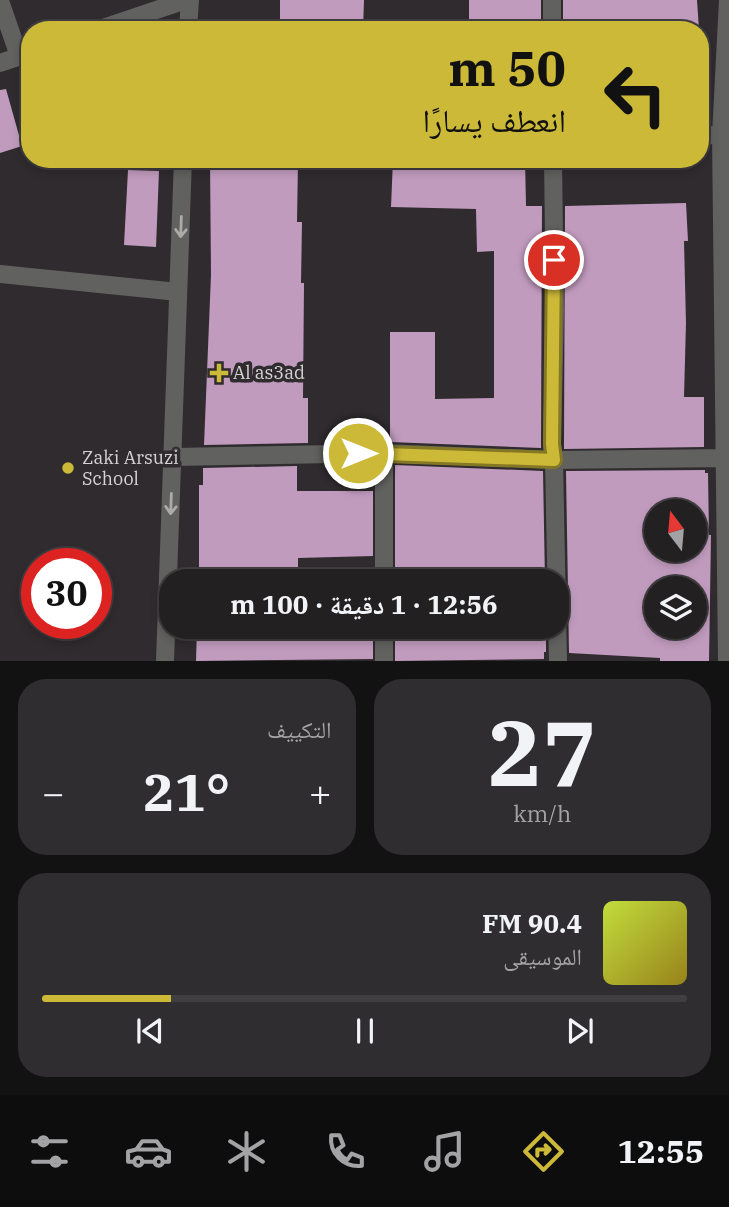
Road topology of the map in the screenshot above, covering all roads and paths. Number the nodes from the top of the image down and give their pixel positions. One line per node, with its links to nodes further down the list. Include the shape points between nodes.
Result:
1 (188, 0): 5 (street); 6 (street)
2 (552, 0): 7 (street)
3 (728, 0): 11 (street)
4 (0, 1): 8 (street)
5 (124, 21)
6 (188, 21)
7 (552, 21)
8 (21, 47)
9 (21, 55): 10 (street)
10 (0, 63)
11 (725, 134): 18 (street)
12 (183, 168): 15 (street, one-way to 15)
13 (553, 168): 19 (street)
14 (0, 274): 15 (street)
15 (178, 292): 17 (street)
16 (384, 453): 17 (street); 19 (street); 20 (street)
17 (173, 457): 22 (street, one-way to 22)
18 (727, 458): 19 (street); 25 (street)
19 (554, 460): 24 (street)
20 (384, 569)
21 (384, 639): 23 (street)
22 (165, 661)
23 (384, 661)
24 (558, 661)
25 (726, 661)

